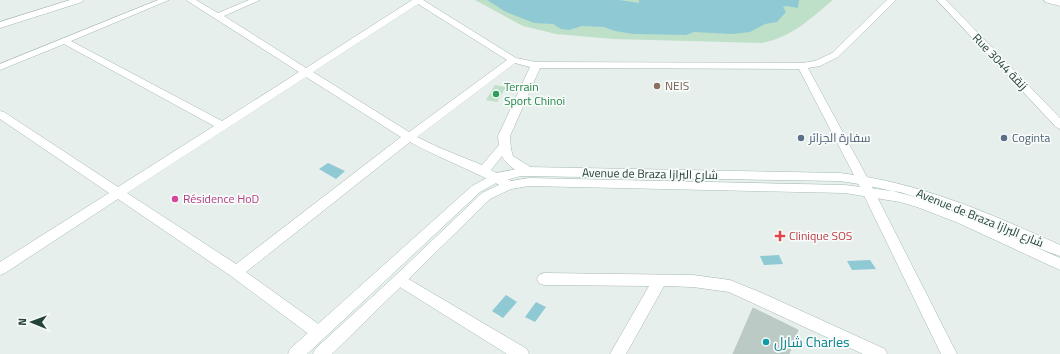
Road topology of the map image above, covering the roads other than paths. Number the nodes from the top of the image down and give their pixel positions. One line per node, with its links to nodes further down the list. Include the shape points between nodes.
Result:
1 (79, 0): 11 (street)
2 (165, 0): 12 (street)
3 (190, 0): 10 (street)
4 (256, 0): 10 (street)
5 (418, 0): 13 (street); 17 (street)
6 (892, 0): 15 (street, via 835,55 817,64)
7 (941, 0): 19 (street, Rue 3044 زنقة)
8 (1048, 0): 9 (street)
9 (1060, 3)
10 (217, 16): 17 (street)
11 (0, 25)
12 (64, 41): 16 (street); 20 (street)
13 (513, 60): 14 (street); 21 (street)
14 (536, 64): 15 (street); 22 (street, via 504,136)
15 (802, 66): 25 (street)
16 (0, 67)
17 (305, 72): 20 (street); 21 (street)
18 (0, 114): 28 (street)
19 (1060, 125)
20 (222, 126): 28 (street)
21 (409, 137): 24 (street); 32 (street)
22 (504, 146): 23 (street, via 506,156 514,164); 24 (street)
23 (528, 171): 24 (street, Avenue de Braza شارع البرازا); 25 (street, Avenue de Braza شارع البرازا)
24 (490, 174): 26 (street); 36 (street, Avenue de Braza شارع البرازا)
25 (862, 179): 27 (street); 29 (street, Avenue de Braza شارع البرازا, via 922,193)
26 (509, 185): 27 (street, Avenue de Braza شارع البرازا, via 529,182 845,189); 34 (street, Avenue de Braza شارع البرازا, via 495,191 474,207)
27 (868, 192): 30 (street, Avenue de Braza شارع البرازا, via 921,203); 42 (street)
28 (118, 193): 31 (street); 32 (street)
29 (1060, 251)
30 (1060, 264)
31 (0, 269)
32 (236, 272): 36 (street)
33 (544, 279): 35 (street)
34 (400, 280): 38 (street, Avenue de Braza شارع البرازا); 39 (street)
35 (660, 281): 40 (street); 41 (street, via 693,281 730,286)
36 (319, 333): 37 (street, Avenue de Braza شارع البرازا)
37 (296, 354)
38 (320, 354)
39 (521, 354)
40 (618, 354)
41 (879, 354)
42 (949, 354)

